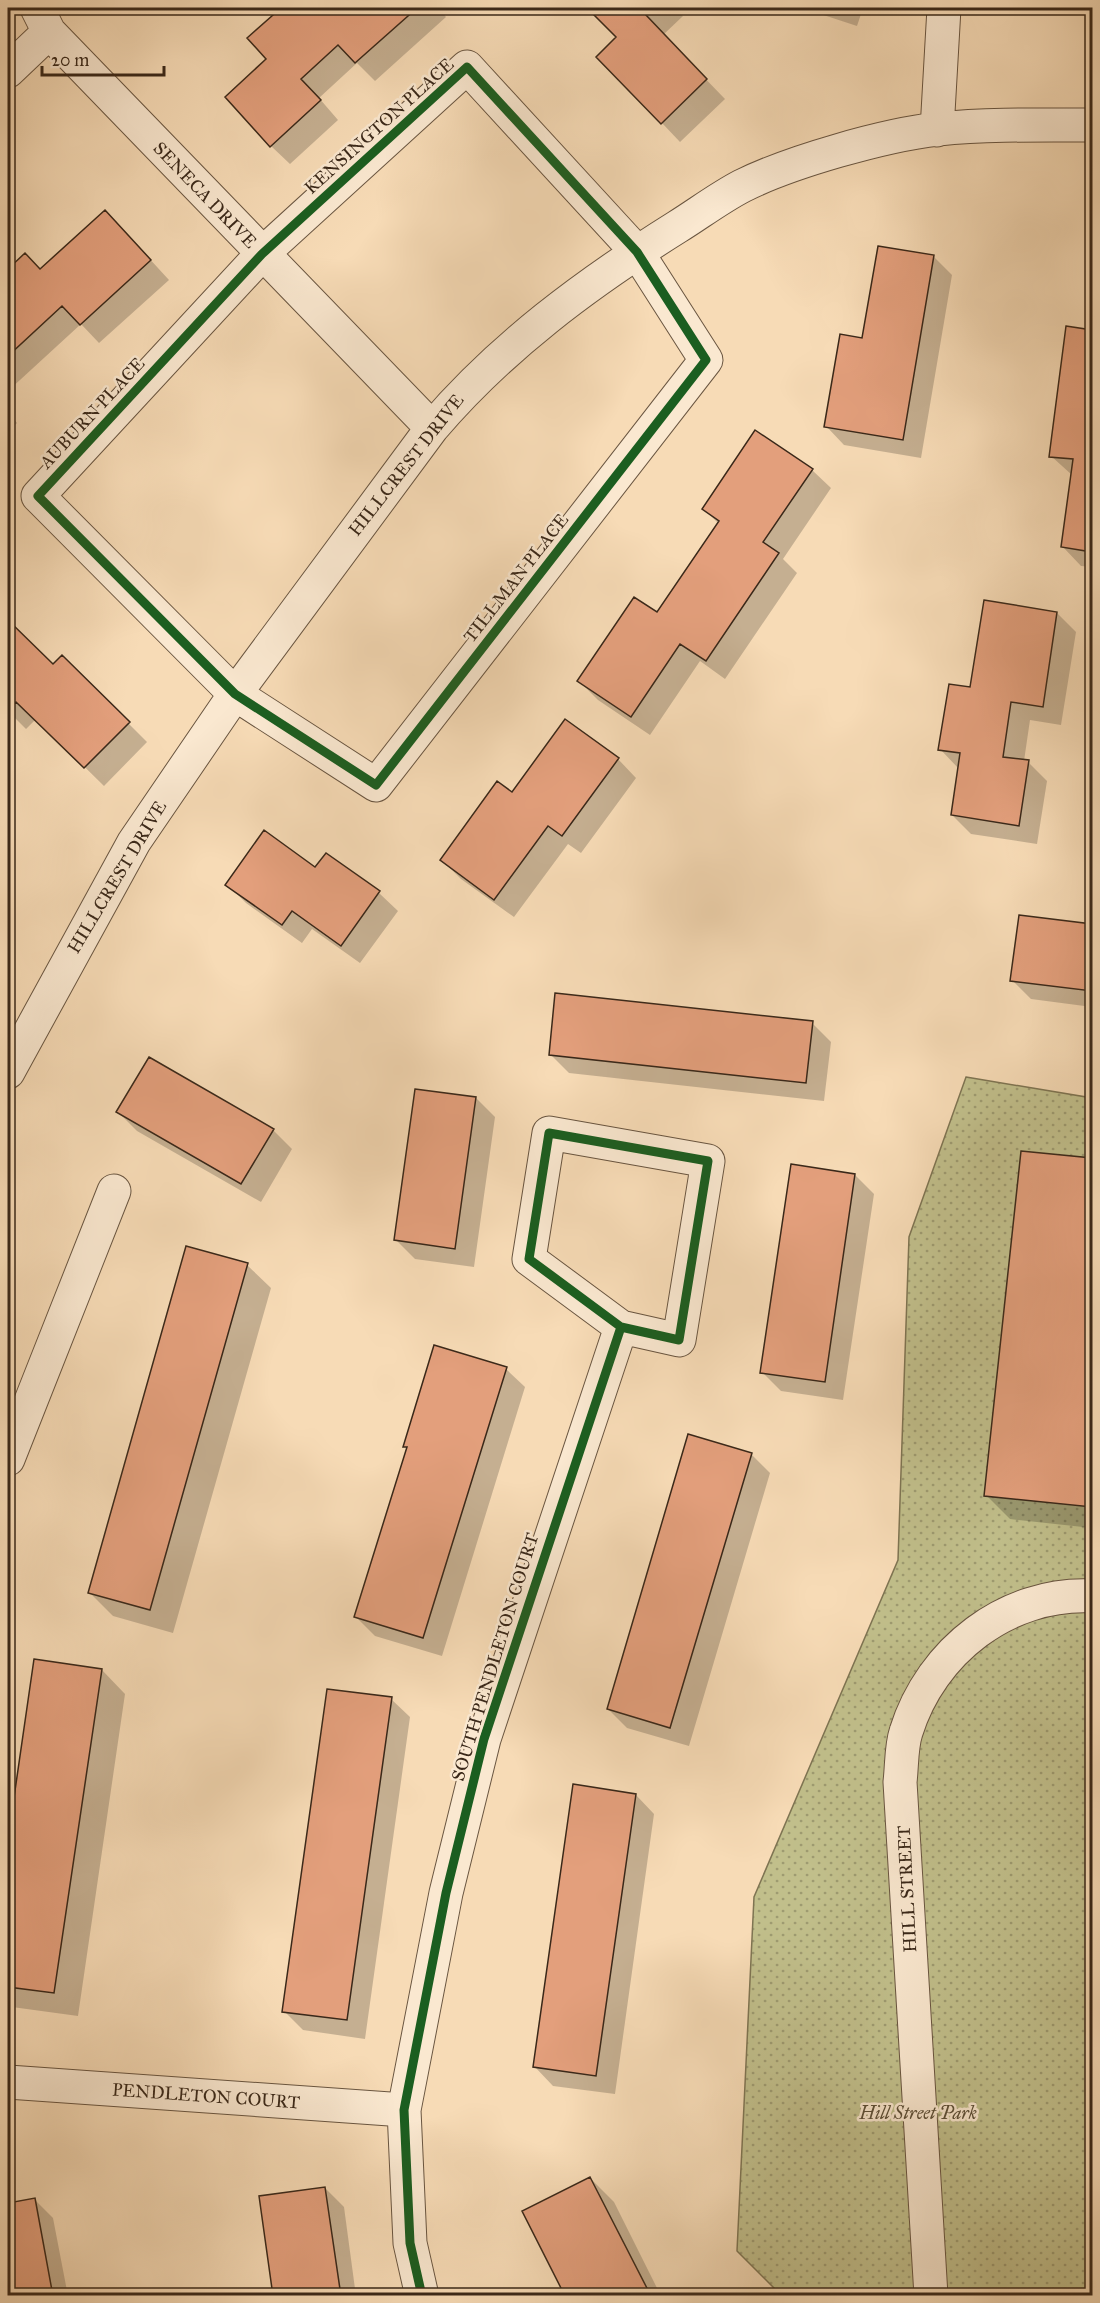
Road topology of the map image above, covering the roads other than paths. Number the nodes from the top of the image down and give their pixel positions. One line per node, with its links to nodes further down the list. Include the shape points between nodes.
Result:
1 (944, 8): 5 (street)
2 (43, 20): 3 (street); 7 (street, SENECA DRIVE)
3 (8, 71)
4 (1092, 125): 5 (street, HILLCREST DRIVE, via 1023,124)
5 (937, 130): 6 (street, HILLCREST DRIVE, via 818,157 743,186)
6 (637, 252): 7 (street, KENSINGTON PLACE, via 467,67); 8 (street, HILLCREST DRIVE, via 554,310 466,387); 9 (street, TILLMAN PLACE, via 706,360 376,784)
7 (261, 254): 8 (street, SENECA DRIVE); 9 (street, AUBURN PLACE, via 38,496)
8 (432, 428): 9 (street, HILLCREST DRIVE)
9 (235, 694): 10 (street, HILLCREST DRIVE, via 134,842)
10 (10, 1062)
11 (114, 1191): 13 (street)
12 (621, 1327): 12 (street, via 679,1340 708,1161 549,1133 529,1259); 16 (street, SOUTH PENDLETON COURT, via 484,1739 446,1893)
13 (8, 1459)
14 (1092, 1596): 18 (street, HILL STREET, via 1035,1601 989,1621 949,1655 926,1689 905,1733 900,1782)
15 (8, 2082): 16 (street, PENDLETON COURT)
16 (404, 2110): 17 (street, SOUTH PENDLETON COURT, via 410,2243)
17 (422, 2295)
18 (931, 2295)

